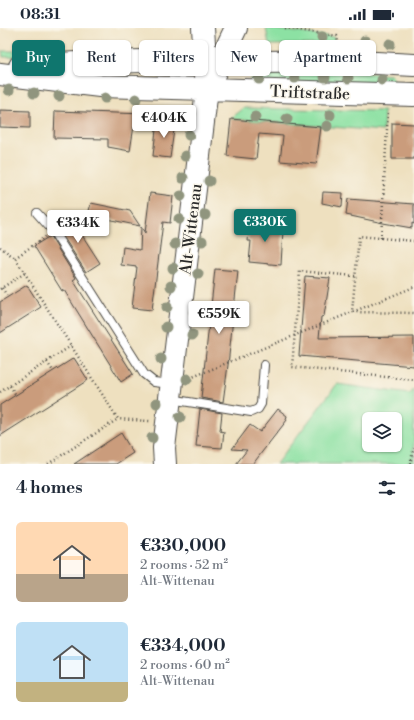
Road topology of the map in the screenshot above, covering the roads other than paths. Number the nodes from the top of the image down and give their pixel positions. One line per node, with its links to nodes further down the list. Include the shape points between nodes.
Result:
1 (203, 28): 3 (main road)
2 (236, 28): 3 (main road, Alt-Wittenau)
3 (213, 60): 4 (main road, Triftstraße, via 338,61); 5 (main road, Triftstraße, via 77,63); 7 (main road, Alt-Wittenau)
4 (410, 65): 8 (main road)
5 (0, 68)
6 (0, 74): 7 (main road, Triftstraße, via 100,86)
7 (207, 89): 8 (main road, Triftstraße); 11 (main road, Alt-Wittenau)
8 (402, 99)
9 (37, 213): 11 (lane, via 53,231 144,374 154,382)
10 (264, 365): 11 (lane, via 261,404 258,409 251,412)
11 (177, 387): 12 (main road, Alt-Wittenau, via 164,448)
12 (165, 464)

